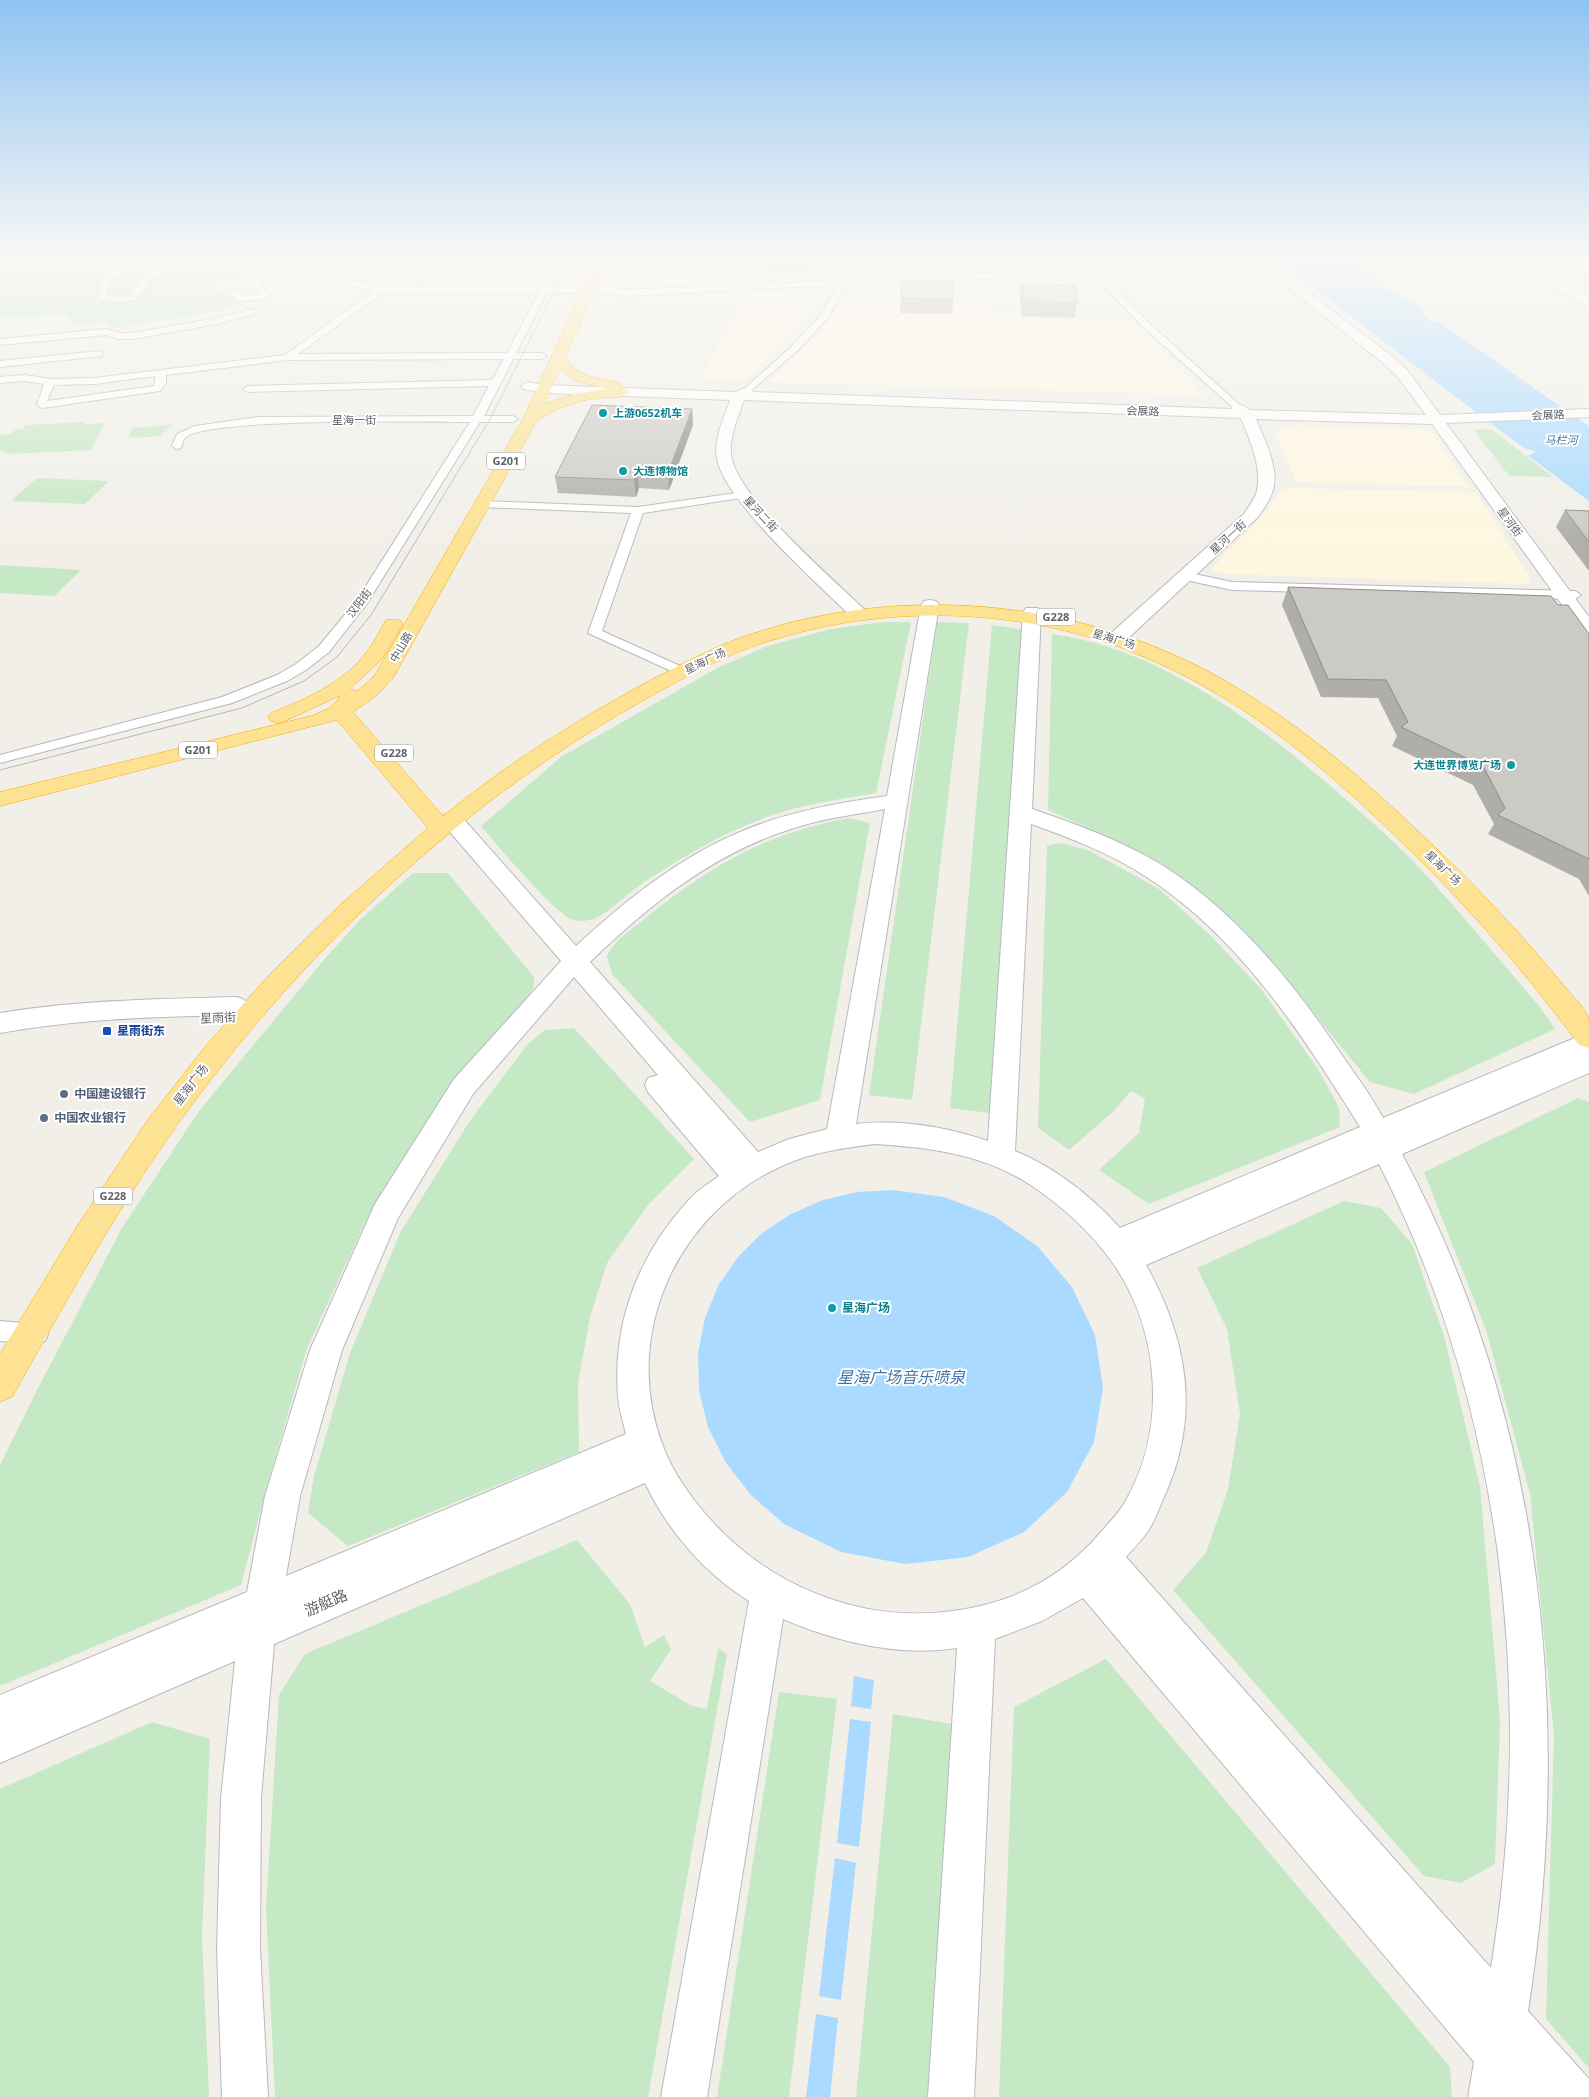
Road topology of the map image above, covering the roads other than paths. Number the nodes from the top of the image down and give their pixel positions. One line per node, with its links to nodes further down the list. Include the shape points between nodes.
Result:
1 (84, 354): 11 (street)
2 (292, 354): 10 (street)
3 (529, 354): 9 (street)
4 (544, 354): 17 (highway, 中山路 / G201)
5 (789, 354): 24 (street)
6 (1178, 354): 27 (street, 星河一街)
7 (1380, 354): 13 (street, 星河街)
8 (559, 355): 17 (highway, 中山路 / G201); 21 (highway, via 560,362 572,373)
9 (511, 356): 10 (street); 19 (street, 汉阳街)
10 (288, 357): 12 (street)
11 (0, 364)
12 (161, 373): 16 (street); 18 (street, via 161,384 157,389 42,405)
13 (1402, 374): 22 (street, 星河街); 23 (street, 星河街)
14 (25, 378): 15 (street); 16 (street, via 97,370); 18 (street)
15 (0, 380)
16 (94, 381): 18 (street)
17 (538, 381): 21 (street, 会展路); 32 (highway, 中山路 / G201)
18 (50, 382)
19 (497, 384): 20 (street); 31 (street, 汉阳街)
20 (248, 389)
21 (623, 390): 24 (street, 会展路); 32 (highway, via 561,402)
22 (1416, 392): 28 (street, via 1403,405); 30 (street, 星河街)
23 (1433, 392)
24 (744, 395): 27 (street, 会展路); 34 (street, 星河二街, via 726,437 724,454 727,472); 41 (street, 星河二街, via 734,447 737,470 744,484)
25 (1589, 407): 26 (street, 会展路)
26 (1570, 411): 29 (street, 会展路); 30 (street, 会展路)
27 (1241, 412): 28 (street, 会展路); 30 (street, 会展路); 38 (street, 星河一街, via 1263,457 1265,492 1250,517); 46 (street, 星河一街, via 1256,467 1255,490 1246,507)
28 (1354, 412): 30 (street, 会展路)
29 (1589, 413)
30 (1446, 415): 39 (street, 星河街)
31 (477, 419): 32 (street, 星海一街); 33 (street, 星海一街, via 258,420 194,429 181,436); 51 (street, 汉阳街, via 362,602 324,649 301,667 262,688 197,710)
32 (522, 419): 35 (highway, 中山路 / G201); 37 (highway, 中山路 / G201)
33 (177, 446)
34 (743, 495): 36 (street); 41 (street, 星河二街)
35 (482, 504): 36 (street); 49 (highway, 中山路 / G201)
36 (638, 510): 48 (street, via 595,633)
37 (443, 538)
38 (1185, 576): 39 (street, via 1232,586); 46 (street, 星河一街)
39 (1569, 595): 43 (street, 星河街); 45 (street, 星河街)
40 (929, 608): 41 (highway, 星海广场 / G228); 44 (highway, 星海广场 / G228); 54 (street)
41 (863, 612): 48 (highway, 星海广场 / G228, via 766,635)
42 (400, 613): 47 (highway, 中山路 / G201)
43 (1589, 613)
44 (1032, 616): 46 (highway, 星海广场 / G228); 55 (street)
45 (1589, 630)
46 (1113, 634): 59 (highway, 星海广场 / G228, via 1175,654 1234,685 1295,727 1370,786 1477,886 1532,945); 62 (highway, 星海广场 / G228, via 1226,689 1279,726 1360,791 1471,897 1517,947)
47 (374, 655): 50 (highway); 52 (highway, 中山路 / G201, via 363,668 332,690 266,722)
48 (677, 670): 56 (highway, 星海广场 / G228, via 563,739)
49 (384, 678): 50 (highway, 中山路 / G201); 56 (highway, G228, via 368,708 371,727)
50 (341, 712): 53 (highway, 中山路 / G201); 56 (highway, G228)
51 (0, 759)
52 (0, 788)
53 (0, 799)
54 (896, 801): 57 (street, via 801,818 732,844 669,882); 65 (street)
55 (1021, 813): 66 (street, via 1074,831 1123,853 1168,881 1205,910 1271,979 1302,1018 1362,1104); 67 (street)
56 (443, 820): 57 (street); 58 (highway, 星海广场 / G228)
57 (569, 967): 68 (street); 75 (street, via 517,1020 460,1092 406,1176 380,1224 338,1321 299,1433 270,1556)
58 (236, 1014): 60 (street, 星雨街, via 127,1009); 61 (street, 星雨街, via 79,1024); 70 (highway, 星海广场 / G228)
59 (1589, 1014)
60 (0, 1023)
61 (0, 1035)
62 (1589, 1038)
63 (1589, 1042): 66 (street)
64 (1589, 1062): 66 (street)
65 (840, 1137): 67 (street, via 908,1134 943,1139); 68 (street, via 774,1156)
66 (1382, 1140): 69 (street); 79 (street, via 1434,1244 1488,1403 1521,1591 1528,1698 1528,1816 1518,1941)
67 (1001, 1157): 69 (street, via 1071,1197)
68 (745, 1172): 72 (street, via 692,1214 654,1270 641,1303 633,1338 631,1374 635,1412)
69 (1122, 1251): 73 (street, via 1143,1284 1159,1320 1169,1358 1172,1398 1168,1438 1157,1478 1138,1516)
70 (15, 1344): 71 (highway, 星海广场 / G228)
71 (0, 1386)
72 (648, 1453): 74 (street, via 662,1486 688,1524 720,1557); 75 (street, 游艇路)
73 (1094, 1566): 76 (street, via 1039,1604); 79 (street)
74 (769, 1592): 76 (street, via 801,1609 848,1624 898,1631 947,1630); 81 (street)
75 (260, 1618): 77 (street, 游艇路); 78 (street, 游艇路); 80 (street, via 248,1700 239,1842 239,1963)
76 (977, 1625): 82 (street)
77 (0, 1715)
78 (0, 1743)
79 (1502, 2037): 83 (street); 84 (street); 85 (street)
80 (245, 2097)
81 (684, 2097)
82 (951, 2097)
83 (1492, 2097)
84 (1534, 2097)
85 (1574, 2097)

